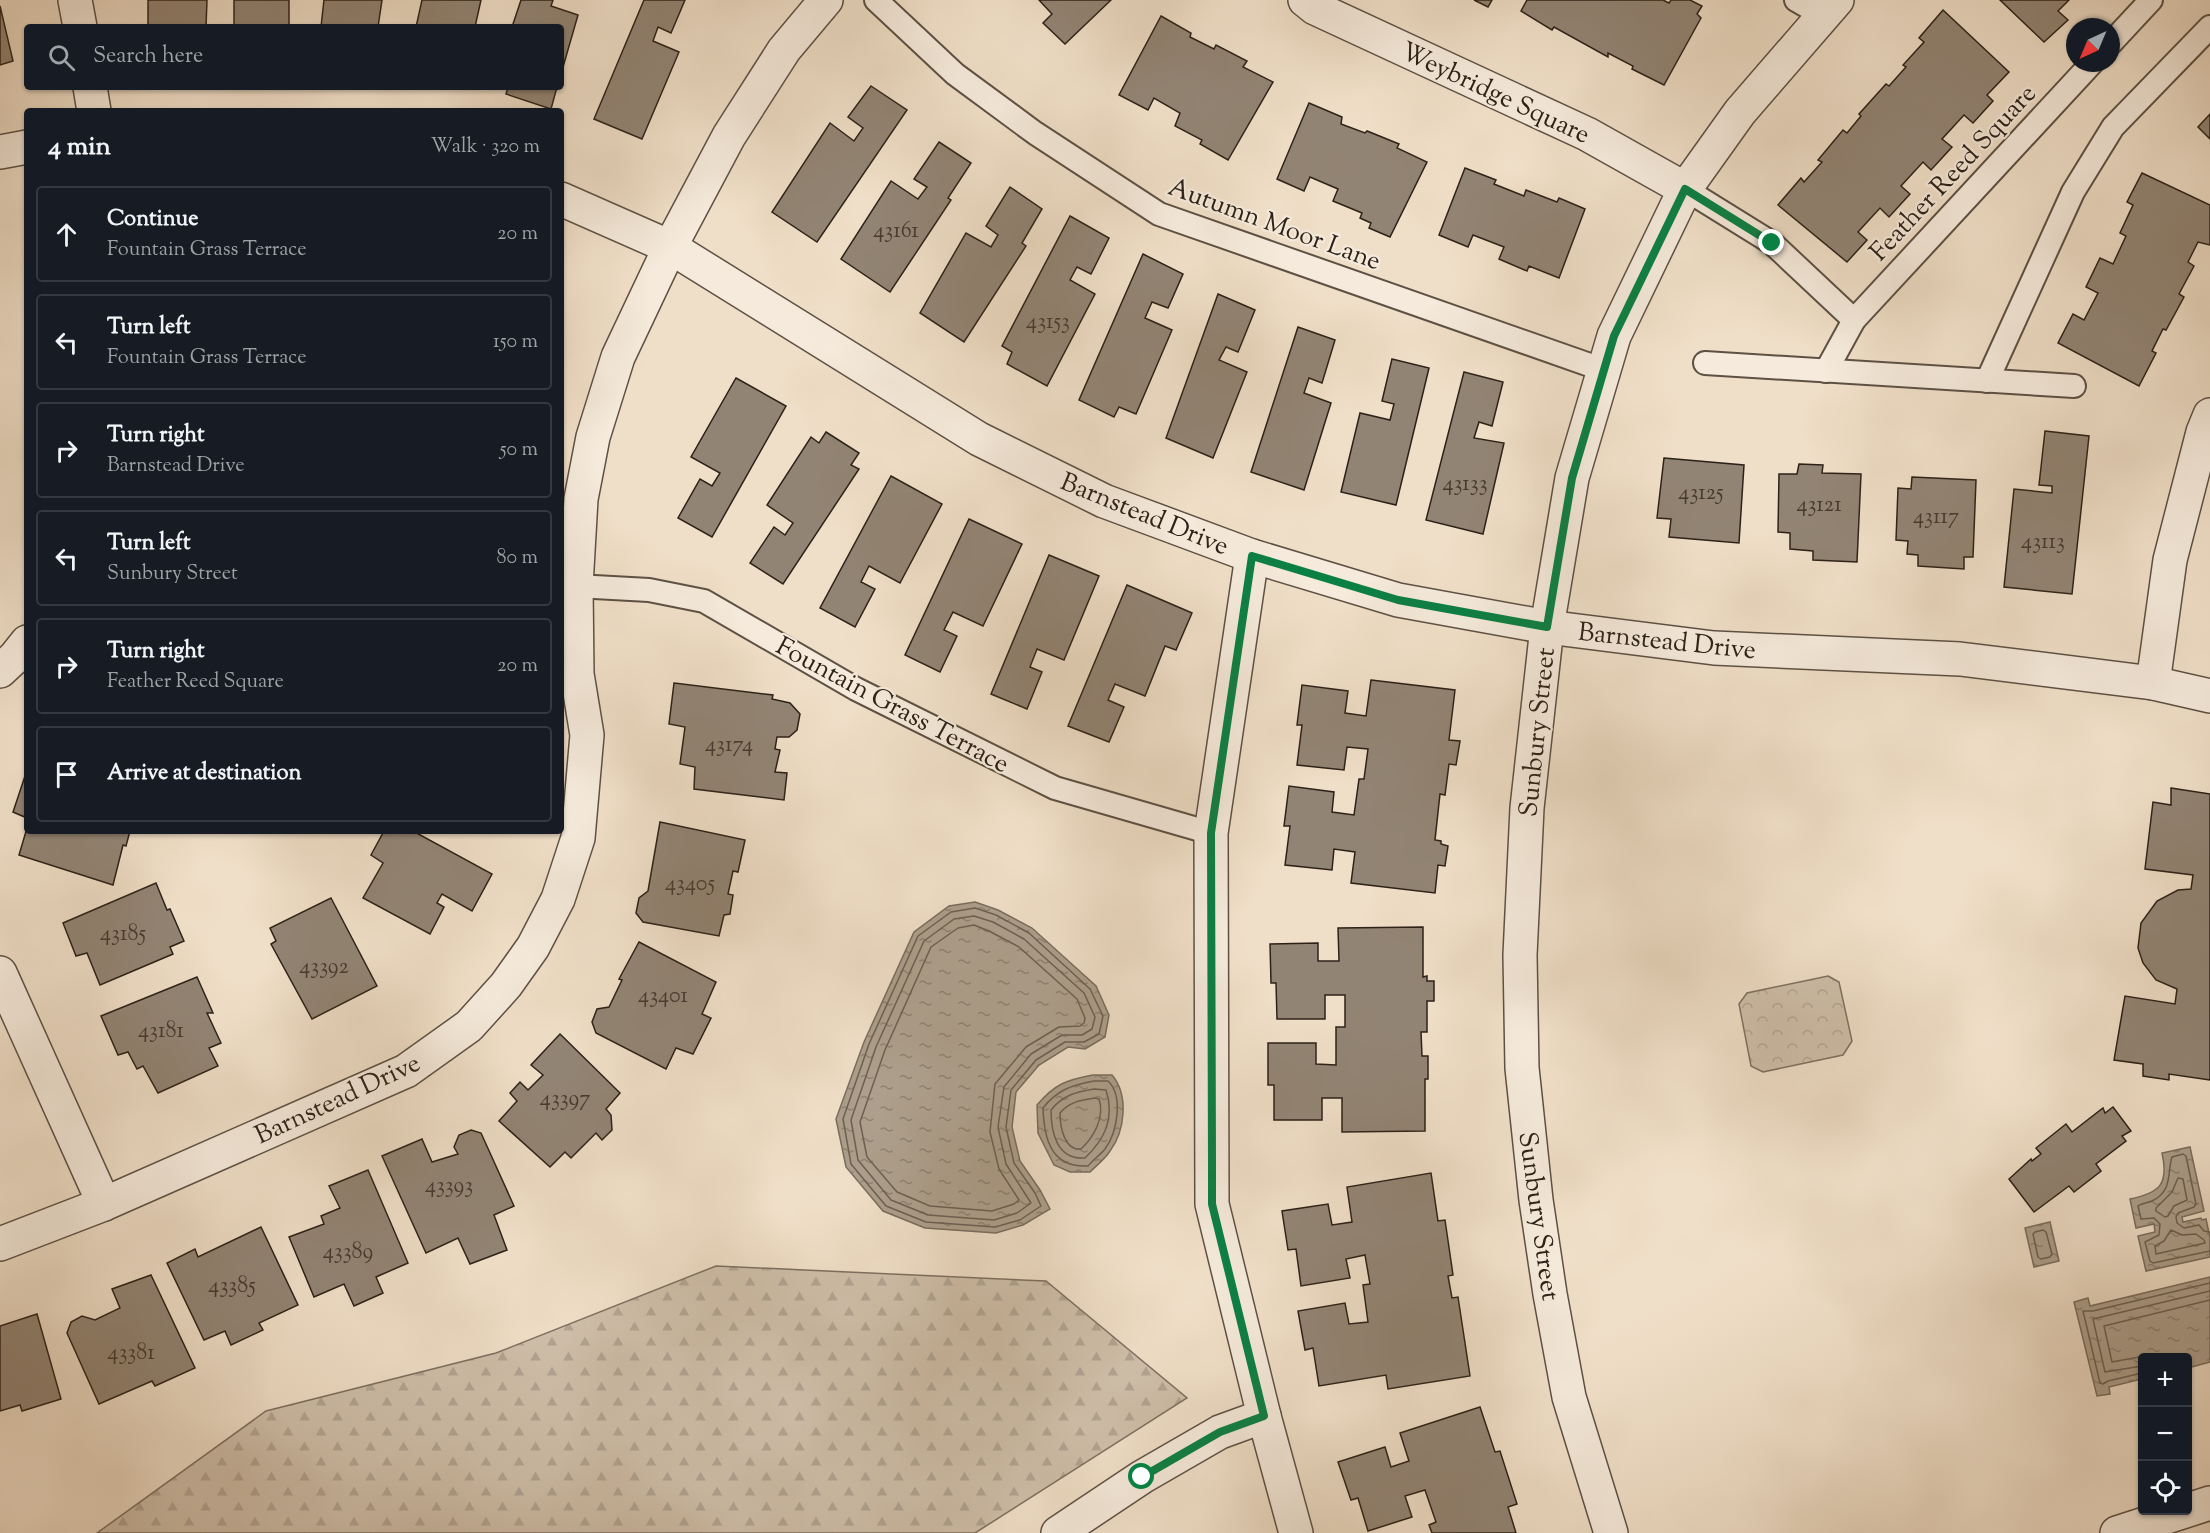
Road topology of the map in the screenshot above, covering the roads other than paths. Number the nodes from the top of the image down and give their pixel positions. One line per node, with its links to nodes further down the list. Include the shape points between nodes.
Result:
1 (75, 0): 7 (street)
2 (826, 0): 17 (street, via 784,50 729,136)
3 (876, 0): 20 (lane, Autumn Moor Lane, via 955,74 1035,133 1159,213)
4 (1305, 0): 15 (street, Weybridge Square, via 1587,134)
5 (2151, 0): 9 (lane)
6 (1818, 5): 15 (street, Sunbury Street)
7 (79, 24)
8 (2210, 27): 22 (lane, via 2107,137 2073,192)
9 (2120, 33)
10 (2084, 72): 18 (lane, Feather Reed Square)
11 (90, 90): 12 (street)
12 (94, 108)
13 (24, 148): 14 (street)
14 (0, 152)
15 (1685, 189): 18 (lane, via 1772,243); 20 (street, Sunbury Street, via 1614,336)
16 (564, 201): 17 (street, Barnstead Drive)
17 (670, 247): 25 (street, Barnstead Drive, via 979,438 1104,501); 26 (street, Barnstead Drive, via 618,357 593,436 581,499)
18 (1854, 320): 21 (lane, Feather Reed Square)
19 (1705, 363): 21 (lane)
20 (1604, 370): 27 (street, Sunbury Street, via 1572,478)
21 (1826, 371): 22 (lane)
22 (1987, 381): 23 (lane)
23 (2074, 386)
24 (2210, 415): 30 (street, via 2170,561)
25 (1252, 556): 27 (street, Barnstead Drive, via 1398,600); 32 (street)
26 (576, 586): 32 (lane, Fountain Grass Terrace, via 650,590 704,601 856,689 1055,788); 34 (street, Barnstead Drive, via 577,674 587,735 578,838 558,899 506,985 469,1026 406,1071)
27 (1547, 627): 30 (street, Barnstead Drive, via 1714,648 1960,659); 40 (street, Sunbury Street, via 1527,808 1520,955 1522,1068 1536,1200 1569,1397)
28 (24, 646): 29 (street)
29 (0, 670)
30 (2153, 683): 31 (street, Barnstead Drive)
31 (2210, 696)
32 (1211, 833): 36 (street, via 1212,1204)
33 (0, 973): 34 (street)
34 (104, 1204): 35 (street, Barnstead Drive)
35 (0, 1244)
36 (1264, 1416): 38 (street, via 1220,1432 1142,1477); 39 (street)
37 (2210, 1503): 41 (street)
38 (1058, 1533)
39 (1296, 1533)
40 (1611, 1533)
41 (2117, 1533)

